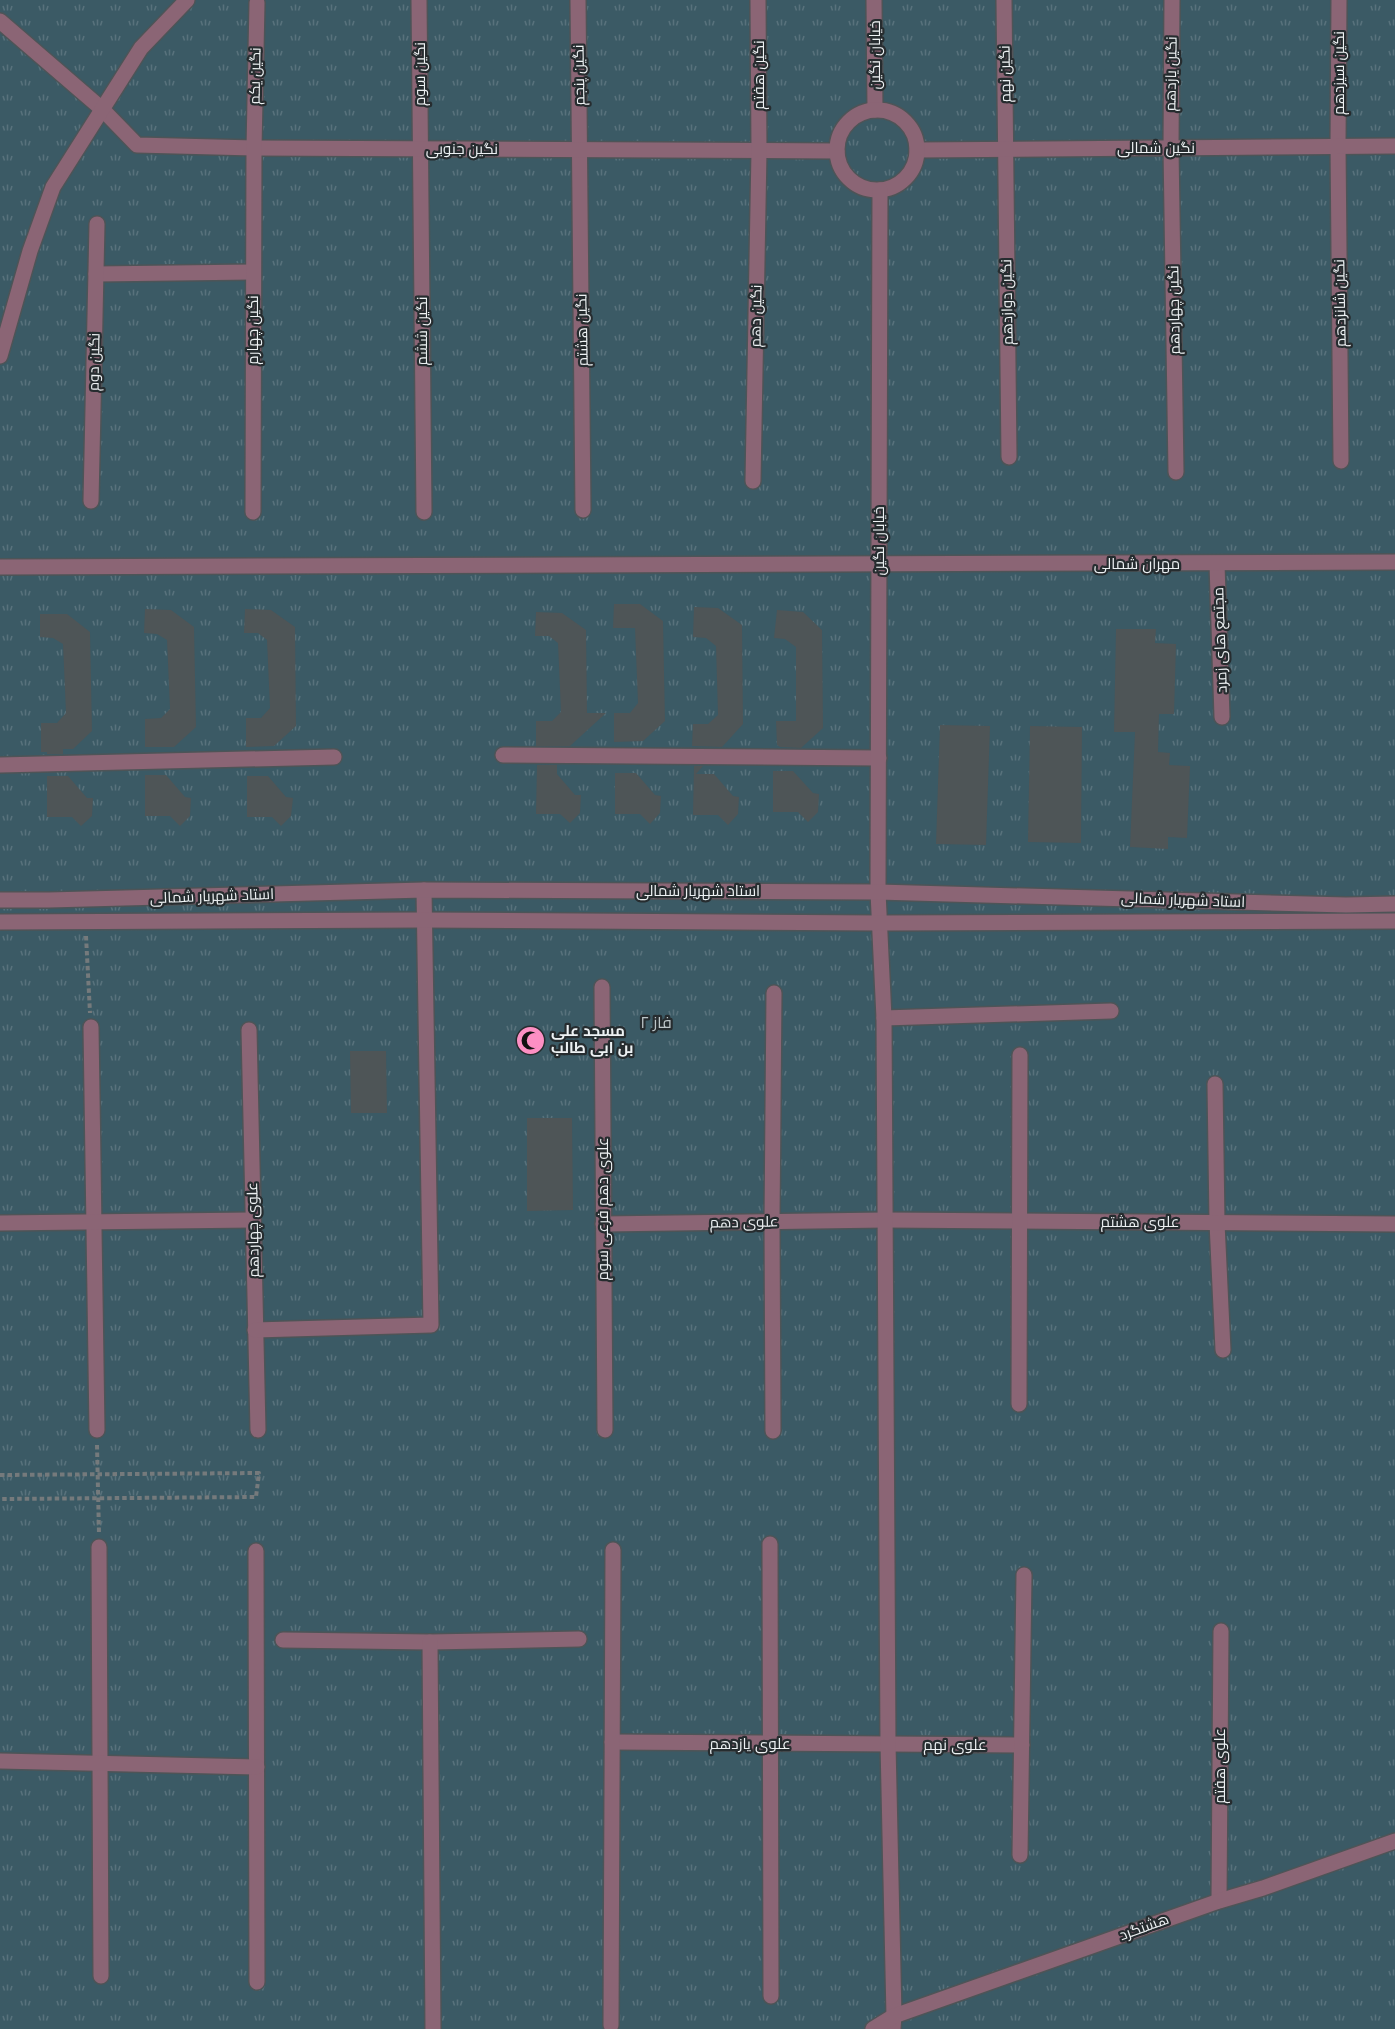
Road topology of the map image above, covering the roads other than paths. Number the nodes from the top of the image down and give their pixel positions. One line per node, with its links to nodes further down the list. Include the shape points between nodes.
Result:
1 (187, 0): 11 (street, via 141,48)
2 (419, 0): 18 (street, نگین سوم)
3 (578, 0): 19 (street, نگین پنجم)
4 (758, 0): 21 (street, نگین هفتم)
5 (874, 0): 12 (street, خیابان نگین)
6 (1004, 0): 16 (street, نگین نهم)
7 (1172, 0): 17 (street, نگین یازدهم)
8 (1339, 0): 13 (street, نگین سیزدهم)
9 (257, 3): 15 (street, نگین یکم)
10 (0, 21): 11 (street, نگین جنوبی)
11 (102, 109): 15 (street, نگین جنوبی, via 137,145); 27 (street, via 53,187)
12 (875, 110): 20 (street, via 888,111 904,121 915,137); 22 (street, via 852,119 838,139)
13 (1338, 145): 14 (street, نگین شمالی); 17 (street, نگین شمالی); 29 (street, نگین شانزدهم)
14 (1395, 146)
15 (254, 148): 18 (street, نگین جنوبی); 25 (street, نگین چهارم)
16 (1006, 148): 17 (street, نگین شمالی); 20 (street, نگین شمالی); 28 (street, نگین دوازدهم)
17 (1171, 148): 30 (street, نگین چهاردهم)
18 (421, 149): 19 (street, نگین جنوبی); 35 (street, نگین ششم)
19 (580, 150): 21 (street, نگین جنوبی); 33 (street, نگین هشتم)
20 (917, 150): 23 (street, via 915,162 902,181)
21 (759, 151): 22 (street, نگین جنوبی); 31 (street, نگین دهم)
22 (837, 151): 23 (street, via 843,172 850,180)
23 (880, 190): 37 (street, خیابان نگین)
24 (97, 224): 26 (street, نگین دوم)
25 (253, 272): 26 (street); 34 (street, نگین چهارم)
26 (96, 274): 32 (street, نگین دوم)
27 (0, 356)
28 (1009, 457)
29 (1341, 461)
30 (1176, 472)
31 (753, 481)
32 (91, 501)
33 (583, 510)
34 (253, 512)
35 (424, 512)
36 (1395, 562): 38 (street, مهران شمالی)
37 (879, 564): 38 (street, مهران شمالی); 39 (street, مهران شمالی); 43 (street, خیابان نگین)
38 (1217, 564): 40 (street, مجتمع های زمرد)
39 (0, 567)
40 (1222, 717)
41 (503, 755): 43 (street)
42 (334, 757): 44 (street)
43 (879, 758): 46 (street, خیابان نگین)
44 (0, 765)
45 (424, 890): 46 (street, استاد شهریار شمالی); 47 (street, استاد شهریار شمالی); 49 (street)
46 (878, 892): 48 (street, استاد شهریار شمالی); 52 (street, خیابان نگین)
47 (0, 900)
48 (1395, 904)
49 (423, 920): 51 (street, استاد شهریار شمالی); 52 (street, استاد شهریار شمالی); 70 (street, via 432,1325)
50 (1395, 921): 52 (street, استاد شهریار شمالی)
51 (0, 922)
52 (880, 923): 56 (street, خیابان نگین)
53 (602, 987): 68 (street, علوی دهم فرعی سوم)
54 (774, 993): 65 (street)
55 (1112, 1011): 56 (street)
56 (884, 1018): 62 (street, خیابان نگین)
57 (91, 1027): 64 (street)
58 (249, 1030): 61 (street, علوی چهاردهم)
59 (1020, 1055): 63 (street)
60 (1215, 1084): 67 (street)
61 (252, 1220): 64 (street); 70 (street, علوی چهاردهم)
62 (885, 1220): 63 (street, علوی هشتم); 65 (street, علوی دهم); 88 (street, خیابان نگین)
63 (1019, 1221): 67 (street, علوی هشتم); 72 (street)
64 (94, 1222): 66 (street); 73 (street)
65 (772, 1222): 68 (street, علوی دهم); 76 (street)
66 (0, 1223)
67 (1217, 1223): 69 (street, علوی هشتم); 71 (street)
68 (603, 1224): 75 (street, علوی دهم فرعی سوم)
69 (1395, 1224)
70 (255, 1330): 74 (street, علوی چهاردهم)
71 (1222, 1350)
72 (1019, 1404)
73 (97, 1430)
74 (258, 1430)
75 (605, 1430)
76 (773, 1431)
77 (770, 1544): 87 (street)
78 (99, 1546): 91 (street)
79 (613, 1550): 86 (street)
80 (256, 1551): 92 (street)
81 (1024, 1575): 89 (street)
82 (1221, 1631): 95 (street, علوی هفتم)
83 (579, 1639): 85 (street)
84 (283, 1640): 85 (street)
85 (430, 1642): 101 (street)
86 (612, 1742): 87 (street, علوی یازدهم); 100 (street)
87 (769, 1744): 88 (street, علوی یازدهم); 98 (street)
88 (888, 1744): 89 (street, علوی نهم); 99 (street, خیابان نگین)
89 (1022, 1745): 94 (street)
90 (0, 1761): 91 (street)
91 (99, 1764): 92 (street); 96 (street)
92 (257, 1767): 97 (street)
93 (1395, 1841): 95 (street, هشتگرد)
94 (1020, 1855)
95 (1219, 1901): 99 (street, هشتگرد)
96 (101, 1976)
97 (257, 1982)
98 (771, 1996)
99 (894, 2023): 102 (street, هشتگرد)
100 (610, 2025)
101 (433, 2029)
102 (873, 2029)

